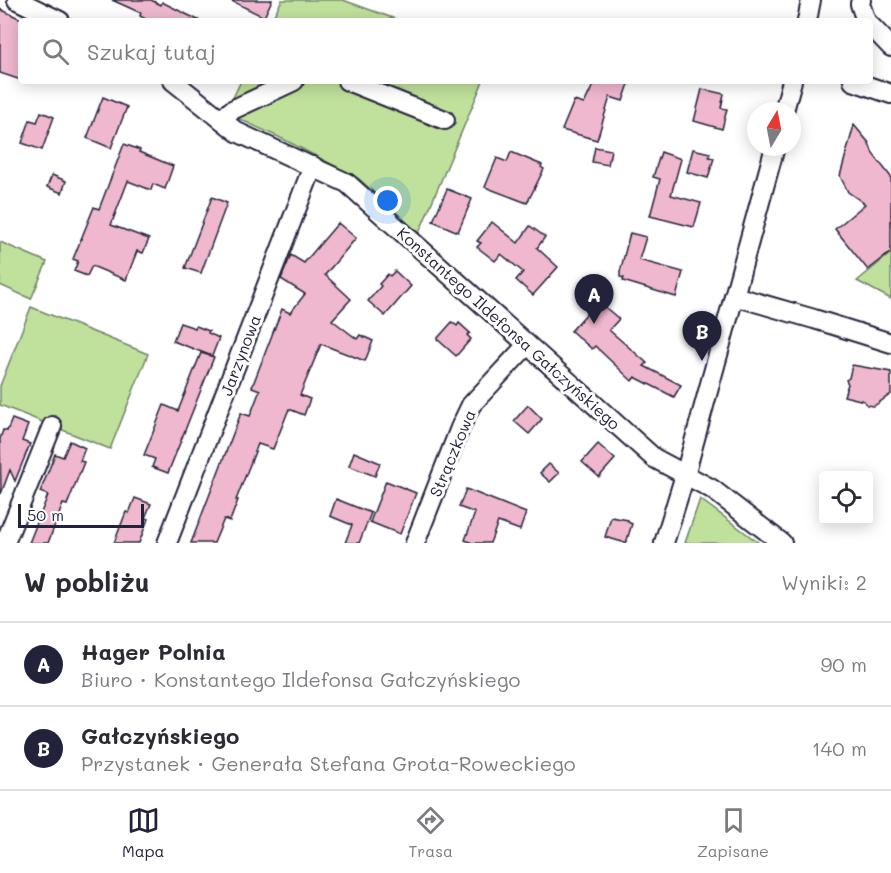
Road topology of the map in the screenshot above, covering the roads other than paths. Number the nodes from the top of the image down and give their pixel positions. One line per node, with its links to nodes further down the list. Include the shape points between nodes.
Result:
1 (17, 0): 4 (street)
2 (811, 0): 5 (street)
3 (861, 0): 6 (street)
4 (54, 18)
5 (808, 18)
6 (865, 18)
7 (873, 28): 8 (street)
8 (891, 47)
9 (177, 84): 16 (street, Konstantego Ildefonsa Gałczyńskiego)
10 (288, 84): 16 (street)
11 (354, 84): 17 (street)
12 (791, 84): 15 (street)
13 (862, 84): 14 (street)
14 (891, 94)
15 (786, 102)
16 (221, 119): 19 (street, Konstantego Ildefonsa Gałczyńskiego, via 237,132)
17 (446, 120)
18 (773, 156): 20 (street)
19 (313, 166): 22 (street, Konstantego Ildefonsa Gałczyńskiego, via 347,183); 26 (street, Jarzynowa)
20 (734, 296): 21 (street); 24 (street)
21 (891, 343)
22 (527, 345): 24 (street, Konstantego Ildefonsa Gałczyńskiego, via 654,458); 27 (street, Strączkowa, via 471,405)
23 (52, 426): 25 (street)
24 (685, 476): 28 (street); 29 (street, Konstantego Ildefonsa Gałczyńskiego, via 712,489)
25 (5, 543)
26 (167, 543)
27 (415, 543)
28 (664, 543)
29 (782, 543)

